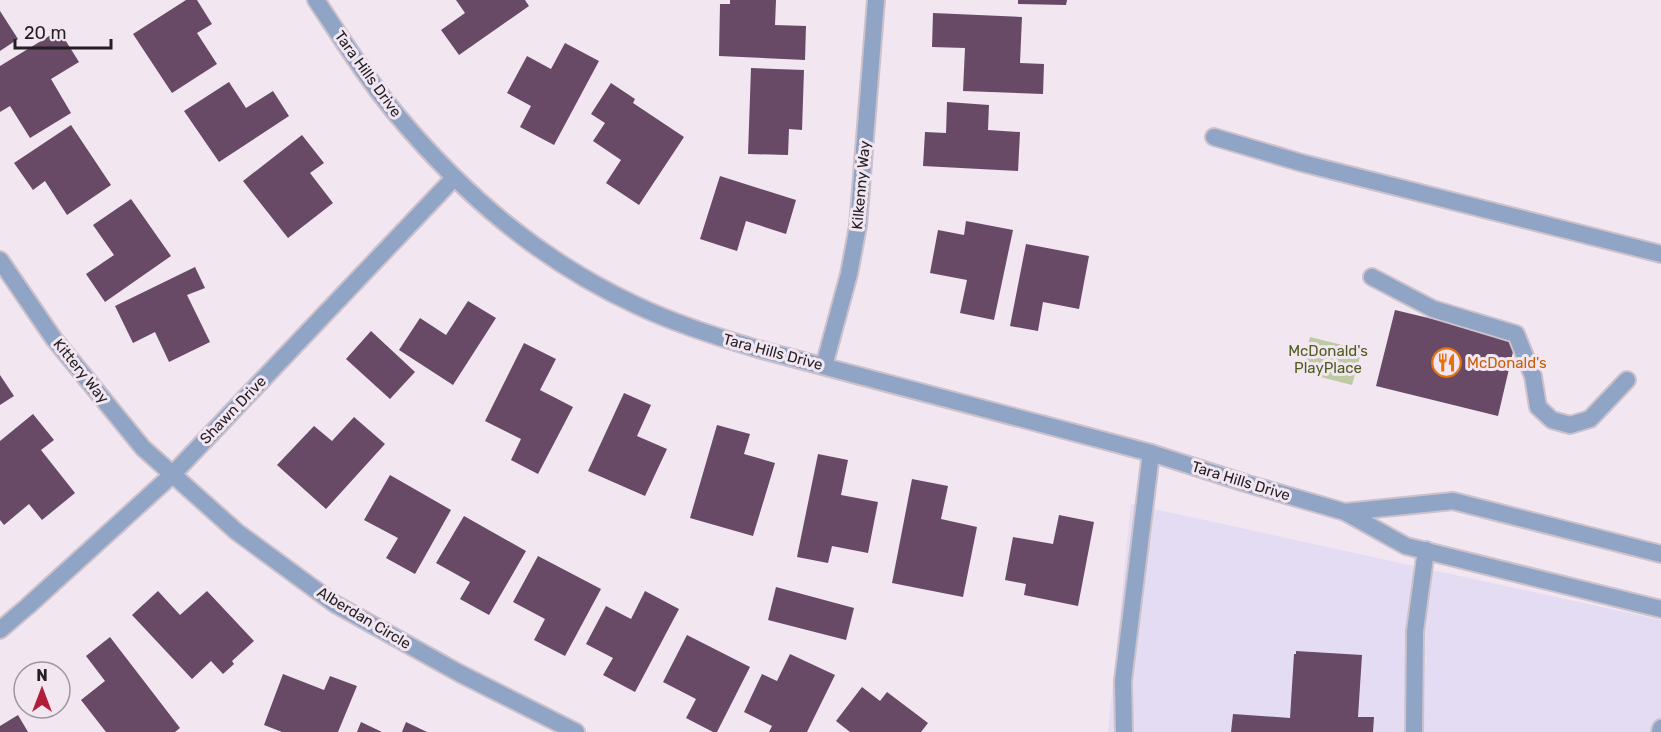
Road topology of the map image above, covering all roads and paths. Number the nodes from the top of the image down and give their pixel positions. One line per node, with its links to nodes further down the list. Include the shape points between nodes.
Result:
1 (316, 0): 4 (street, Tara Hills Drive, via 396,115)
2 (876, 0): 8 (street, Kilkenny Way, via 858,226)
3 (1214, 137): 5 (street)
4 (454, 178): 8 (street, Tara Hills Drive, via 544,253 638,307 693,329); 11 (street, Shawn Drive)
5 (1661, 254)
6 (0, 260): 11 (street, Kittery Way, via 54,339 143,448)
7 (1372, 278): 9 (street, via 1433,309 1516,334 1533,376 1538,407 1552,420 1570,424 1590,419)
8 (824, 366): 10 (street, Tara Hills Drive)
9 (1627, 380)
10 (1151, 453): 12 (street, Tara Hills Drive); 18 (street, via 1123,681)
11 (172, 475): 16 (street, Shawn Drive); 17 (street, Alberdan Circle, via 237,532 335,604)
12 (1345, 512): 13 (street, Tara Hills Drive, via 1406,546); 14 (street, Tara Hills Drive, via 1453,501)
13 (1426, 550): 15 (street, Tara Hills Drive); 19 (street, via 1416,631)
14 (1661, 554)
15 (1661, 609)
16 (0, 630)
17 (576, 732)
18 (1124, 732)
19 (1414, 732)

